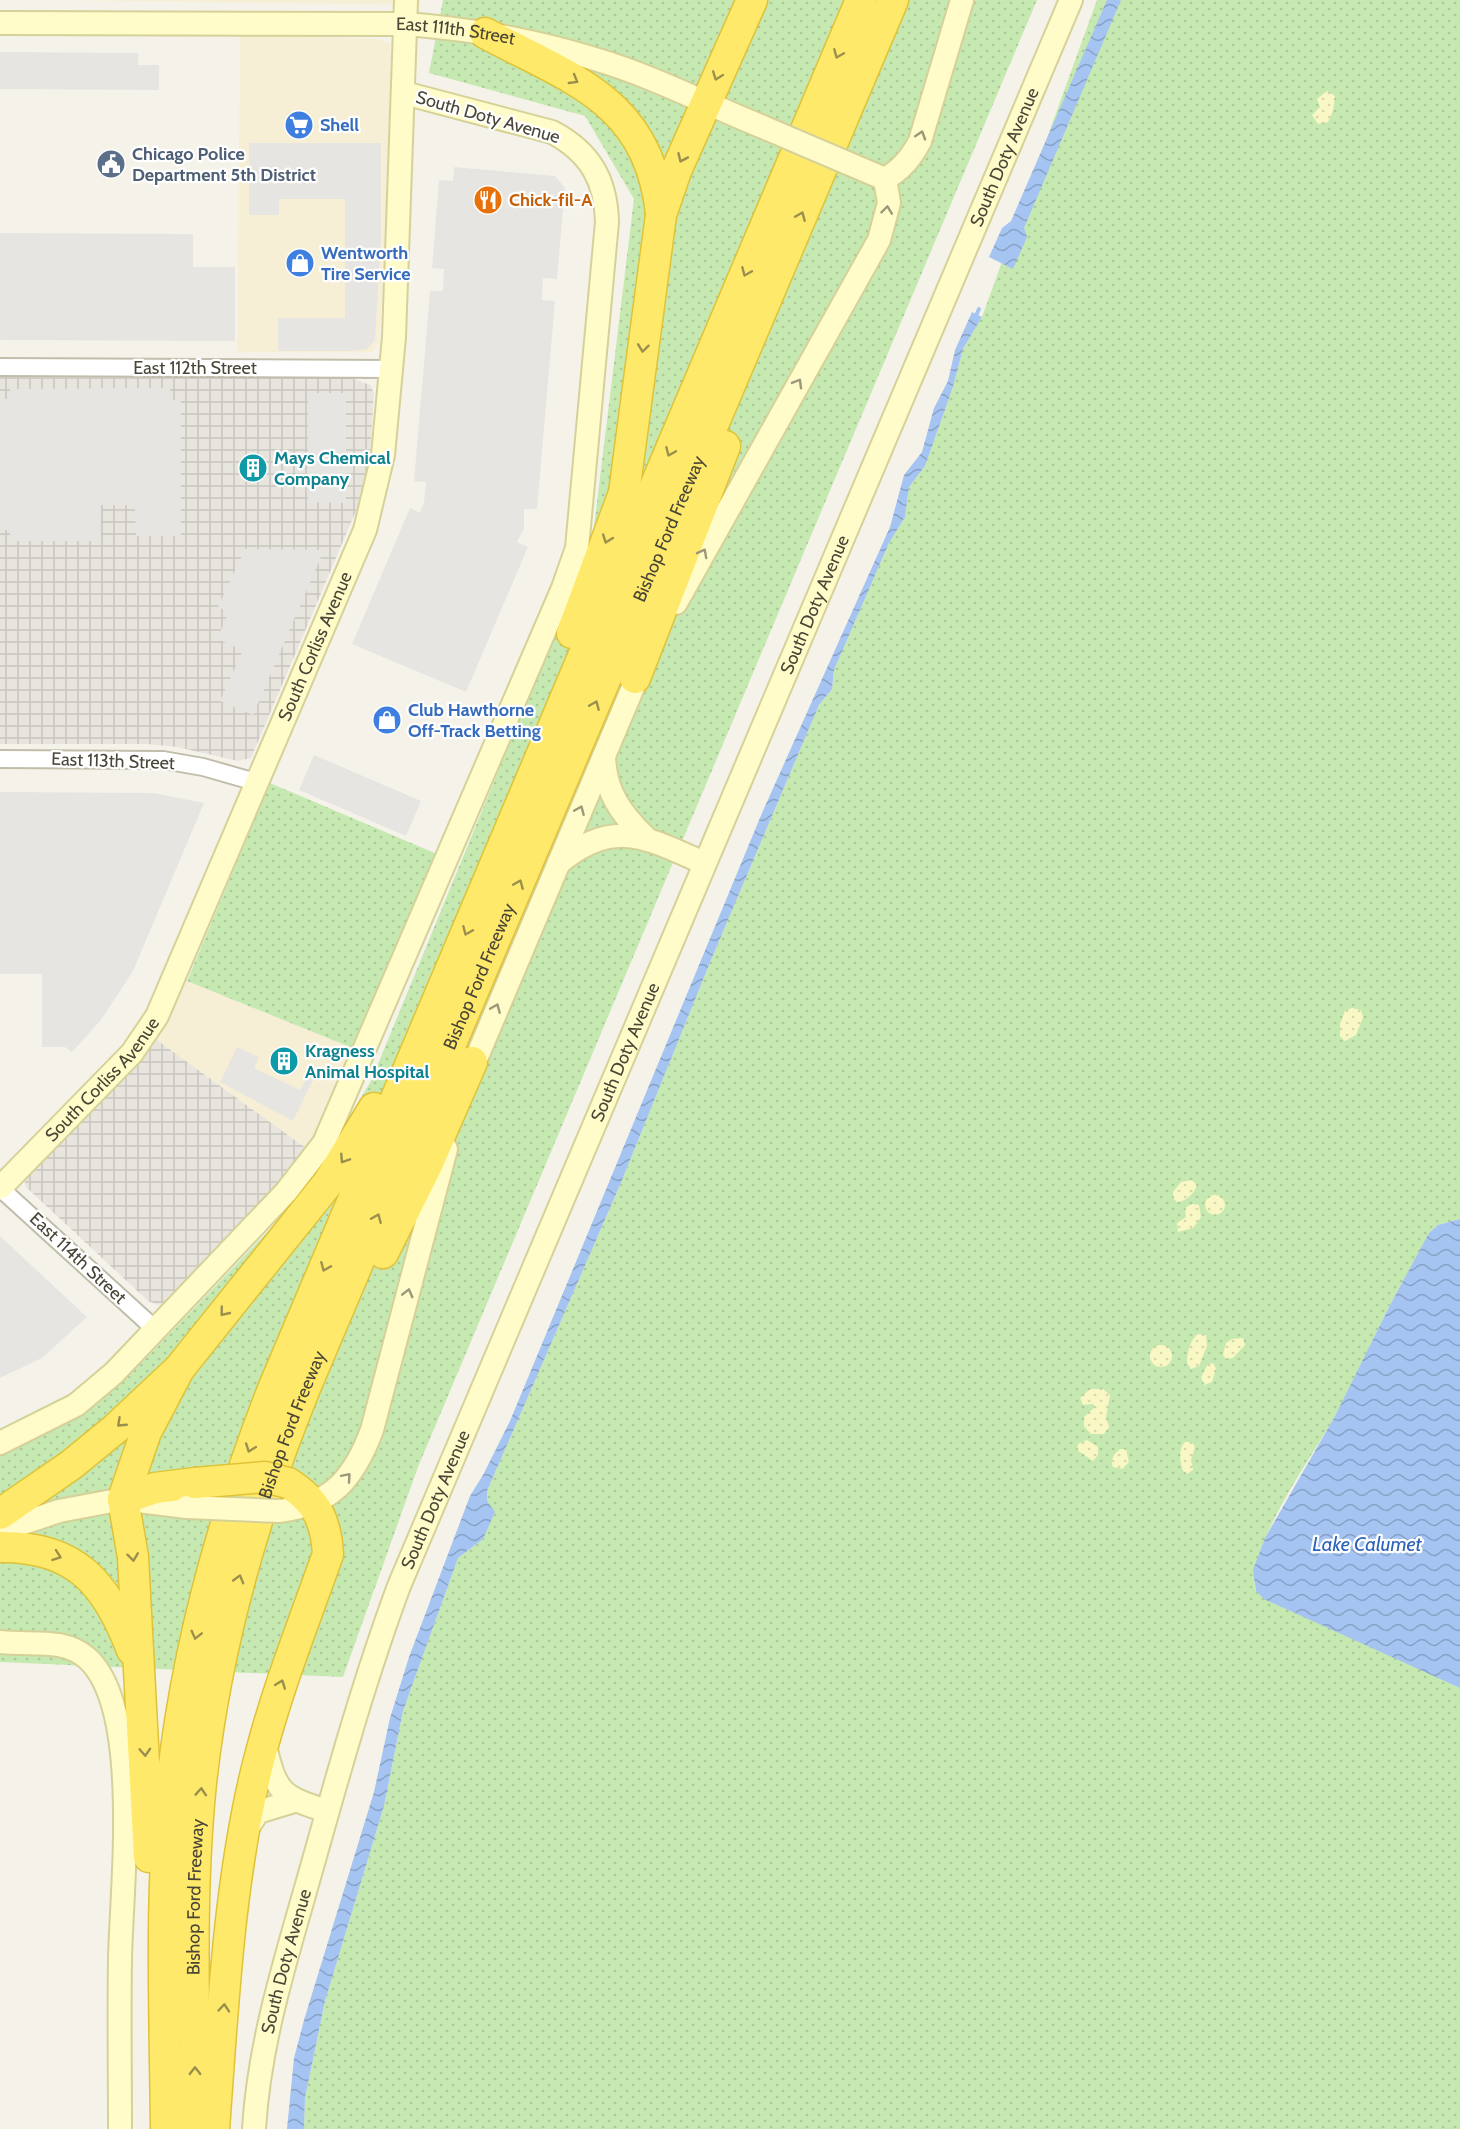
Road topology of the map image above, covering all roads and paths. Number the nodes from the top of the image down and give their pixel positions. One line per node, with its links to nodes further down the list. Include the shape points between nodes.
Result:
1 (406, 0): 8 (street)
2 (752, 0): 11 (highway, one-way to 11)
3 (861, 0): 21 (highway, Bishop Ford Freeway, one-way to 21)
4 (894, 0): 14 (highway, Bishop Ford Freeway, one-way to 4)
5 (962, 0): 12 (street, one-way to 5, via 912,157 920,141)
6 (1071, 0): 23 (street, South Doty Avenue)
7 (0, 23): 8 (street, East 111th Street)
8 (406, 24): 9 (street, East 111th Street); 10 (street, South Corliss Avenue)
9 (485, 33): 11 (street, East 111th Street, via 600,60); 13 (highway, one-way to 13, via 579,83 629,123 649,159)
10 (404, 93): 16 (street, South Corliss Avenue); 28 (street, South Doty Avenue, via 552,132 585,155 603,185 607,222 577,548 324,1143 286,1192)
11 (706, 105): 12 (street, East 111th Street, bridge); 13 (highway, one-way to 13)
12 (885, 179): 17 (street, one-way to 12, via 879,240 889,203)
13 (661, 215): 21 (highway, one-way to 21, via 624,493 537,728)
14 (782, 261): 17 (highway, via 769,334); 30 (highway, Bishop Ford Freeway, one-way to 14)
15 (0, 367): 16 (street, East 112th Street)
16 (390, 369): 20 (street, South Corliss Avenue, via 383,455 365,530)
17 (635, 678): 18 (street)
18 (604, 754): 22 (street, via 604,772 613,798); 24 (street, one-way to 18)
19 (0, 759): 20 (street, East 113th Street, via 163,760)
20 (259, 783): 27 (street, South Corliss Avenue, via 157,1016 132,1053)
21 (522, 800): 25 (highway, Bishop Ford Freeway, one-way to 25)
22 (645, 837): 23 (street); 24 (street, via 625,835 597,840)
23 (704, 863): 41 (street, South Doty Avenue, via 399,1586)
24 (558, 864): 26 (street, one-way to 24)
25 (421, 1040): 29 (highway, one-way to 29, via 385,1086 328,1183); 43 (highway, Bishop Ford Freeway, one-way to 43, via 273,1389 234,1493 215,1558 193,1648 176,1746 166,1864)
26 (472, 1062): 30 (highway, via 427,1165 352,1316); 33 (street, one-way to 26, via 349,1476 361,1460 372,1430)
27 (1, 1187): 28 (street, East 114th Street)
28 (156, 1330): 31 (street, South Doty Avenue, via 76,1405)
29 (179, 1369): 32 (highway, via 146,1432); 34 (highway, one-way to 34, via 71,1465)
30 (305, 1388): 46 (highway, Bishop Ford Freeway, one-way to 30, via 197,1851 210,1720 230,1613 247,1549 263,1495)
31 (0, 1443)
32 (123, 1499): 33 (highway, bridge, via 155,1488 191,1495 265,1477 283,1497 303,1492); 35 (street, via 59,1511); 38 (highway, one-way to 38, via 133,1557)
33 (313, 1504): 39 (highway, one-way to 33, via 328,1554 327,1529)
34 (0, 1514)
35 (0, 1531)
36 (0, 1547): 38 (highway, one-way to 38, via 50,1553 83,1571 98,1586 119,1620)
37 (0, 1642): 44 (street, via 54,1644 78,1651 98,1671 114,1712 124,1770)
38 (141, 1673): 43 (highway, one-way to 43, via 151,1922)
39 (264, 1740): 40 (street, via 280,1788); 42 (highway)
40 (294, 1801): 41 (street); 42 (street, via 258,1812)
41 (327, 1811): 48 (street, South Doty Avenue, via 275,1997)
42 (243, 1835): 47 (highway, one-way to 42, via 224,1997)
43 (165, 2005): 45 (highway, Bishop Ford Freeway)
44 (120, 2129)
45 (166, 2129)
46 (195, 2129)
47 (214, 2129)
48 (254, 2129)

